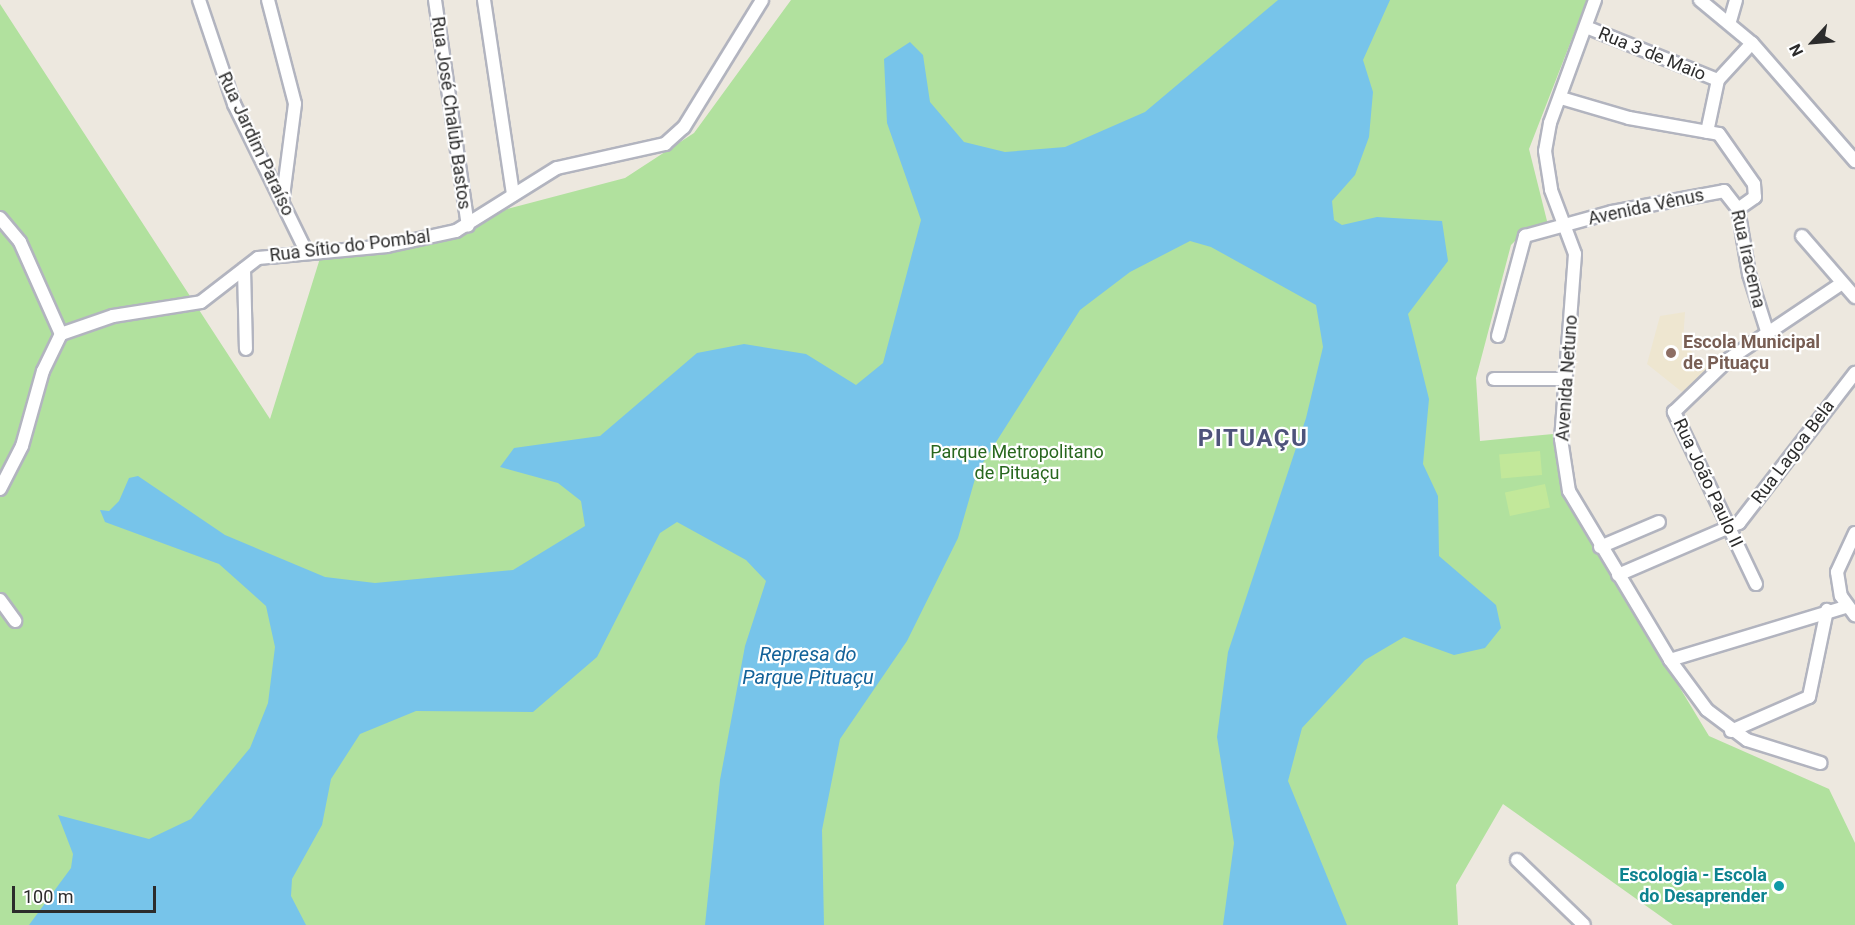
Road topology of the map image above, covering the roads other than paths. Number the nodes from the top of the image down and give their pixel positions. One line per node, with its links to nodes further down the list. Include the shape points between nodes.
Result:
1 (198, 0): 18 (street, Rua Jardim Paraíso, via 234,104)
2 (268, 0): 18 (street, via 295,104)
3 (435, 0): 22 (street, Rua José Chalub Bastos)
4 (484, 0): 17 (street)
5 (762, 0): 17 (street, Rua Sítio do Pombal, via 676,136 652,150 557,168)
6 (1595, 0): 10 (street, Avenida Netuno)
7 (1700, 0): 9 (street)
8 (1736, 0): 9 (street)
9 (1730, 21): 11 (street)
10 (1586, 27): 12 (street, Rua 3 de Maio); 13 (street, Avenida Netuno)
11 (1752, 43): 12 (street); 15 (street)
12 (1718, 81): 14 (street)
13 (1561, 98): 14 (street); 21 (street, Avenida Netuno, via 1550,123 1545,163)
14 (1713, 133): 19 (street, via 1754,184 1755,197)
15 (1855, 161)
16 (1724, 191): 19 (street, Rua Iracema); 21 (street, Avenida Vênus)
17 (513, 195): 22 (street, Rua Sítio do Pombal)
18 (283, 202): 24 (street, Rua Jardim Paraíso)
19 (1738, 209): 28 (street, Rua Iracema, via 1749,274)
20 (0, 218): 29 (street, via 20,242)
21 (1568, 225): 30 (street, Avenida Vênus, via 1521,241); 34 (street, Avenida Netuno, via 1575,266)
22 (468, 226): 24 (street, Rua Sítio do Pombal, via 408,243)
23 (1802, 236): 26 (street)
24 (307, 253): 25 (street, Rua Sítio do Pombal, via 258,258)
25 (244, 269): 29 (street, Rua Sítio do Pombal, via 201,302 113,316); 31 (street)
26 (1842, 283): 27 (street); 28 (street, Rua João Paulo II)
27 (1855, 297)
28 (1767, 331): 37 (street, Rua João Paulo II, via 1696,385 1674,412)
29 (61, 334): 35 (street, via 46,362 22,446)
30 (1498, 336)
31 (246, 348)
32 (1855, 373): 37 (street, Rua Lagoa Bela)
33 (1494, 379): 34 (street)
34 (1564, 379): 39 (street, Avenida Netuno, via 1565,477)
35 (0, 489)
36 (1659, 522): 39 (street)
37 (1730, 529): 40 (street); 41 (street, Rua João Paulo II)
38 (1855, 533): 44 (street, via 1837,572)
39 (1600, 547): 40 (street, Avenida Netuno)
40 (1618, 575): 46 (street, Avenida Netuno)
41 (1756, 584)
42 (0, 600): 45 (street)
43 (1827, 610): 44 (street); 46 (street); 47 (street, via 1809,697)
44 (1851, 611)
45 (15, 621)
46 (1670, 660): 47 (street, Avenida Netuno, via 1699,701)
47 (1731, 731): 48 (street, Avenida Netuno)
48 (1821, 763)
49 (1517, 860): 50 (street)
50 (1584, 925)

